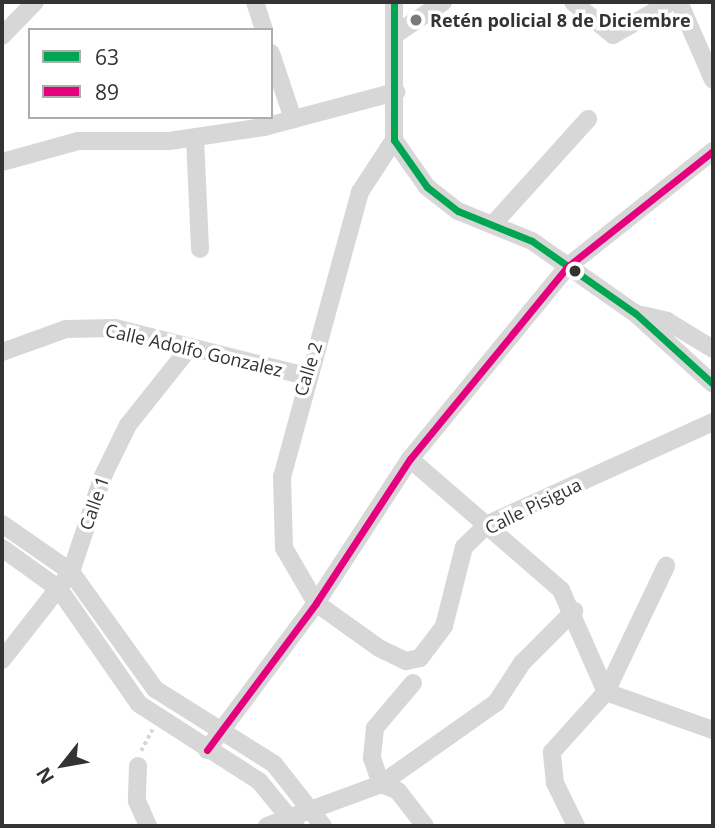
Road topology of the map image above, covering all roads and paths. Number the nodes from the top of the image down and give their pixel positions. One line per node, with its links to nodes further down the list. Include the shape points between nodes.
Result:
1 (35, 2): 10 (street)
2 (255, 2): 8 (street)
3 (394, 2): 9 (street)
4 (443, 2): 9 (street)
5 (573, 2): 6 (street, via 613,34)
6 (671, 2)
7 (680, 2): 12 (street)
8 (263, 28)
9 (396, 34): 13 (street)
10 (2, 36)
11 (273, 59): 14 (street)
12 (713, 80)
13 (396, 92): 14 (street); 17 (street)
14 (293, 119): 16 (street)
15 (588, 119): 20 (street)
16 (195, 138): 19 (street, via 78,141); 21 (street)
17 (394, 139): 20 (street, via 442,202); 27 (street, Calle 2, via 360,192)
18 (713, 151): 22 (street)
19 (2, 162)
20 (495, 222): 22 (street)
21 (200, 249)
22 (567, 267): 23 (street); 30 (street)
23 (635, 313): 25 (street, via 667,321); 28 (street)
24 (190, 346): 26 (street, Calle Adolfo Gonzalez, via 91,327); 27 (street, Calle Adolfo Gonzalez); 35 (street, Calle 1, via 128,425 103,476)
25 (713, 349)
26 (2, 352)
27 (306, 376): 37 (street, Calle 2, via 282,477 281,535)
28 (713, 384)
29 (713, 422): 32 (street, Calle Pisigua)
30 (410, 460): 32 (street); 37 (street)
31 (2, 524): 35 (street)
32 (488, 524): 37 (street, Calle Pisigua, via 464,547 444,626 420,658 407,661 379,648); 38 (street, via 561,590)
33 (2, 548): 36 (street)
34 (666, 566): 41 (street)
35 (71, 572): 36 (street, Calle 1); 43 (street, via 135,668 178,706)
36 (59, 589): 39 (street, Calle 1); 42 (street, via 113,671)
37 (316, 603): 43 (street)
38 (574, 611): 41 (street); 47 (street, via 522,663 496,703)
39 (2, 660)
40 (413, 683): 47 (street, via 375,727 372,758)
41 (607, 692): 44 (street); 54 (street, via 566,731 549,764)
42 (158, 719): 45 (street); 46 (path)
43 (221, 730): 45 (street); 48 (street, via 274,764)
44 (713, 730)
45 (207, 750): 49 (street, via 258,780)
46 (138, 766): 50 (street, via 137,801)
47 (381, 784): 48 (street); 53 (street, via 398,791)
48 (310, 806): 49 (street); 52 (street)
49 (293, 821): 51 (street)
50 (148, 826)
51 (267, 826)
52 (323, 826)
53 (425, 826)
54 (576, 826)

